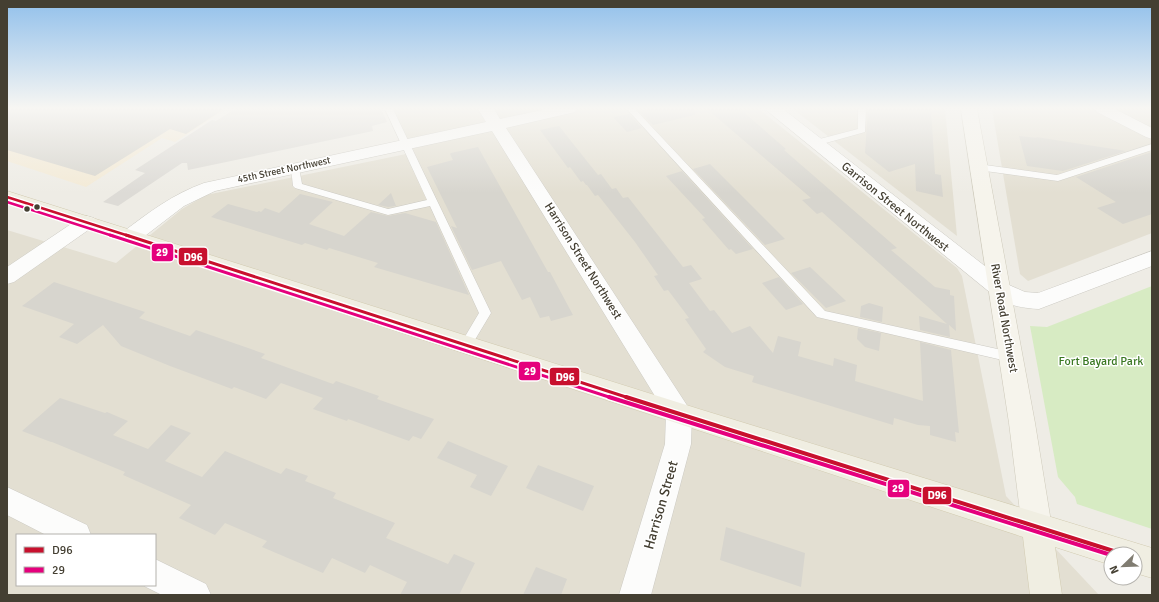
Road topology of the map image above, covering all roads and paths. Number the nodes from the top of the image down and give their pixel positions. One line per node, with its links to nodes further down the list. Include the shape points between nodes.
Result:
1 (402, 137): 9 (lane)
2 (427, 137): 9 (street, 45th Street Northwest)
3 (504, 137): 22 (street, Harrison Street Northwest)
4 (657, 137): 21 (lane, via 821,314)
5 (808, 137): 8 (street, Garrison Street Northwest)
6 (836, 137): 8 (lane)
7 (973, 137): 11 (main road, River Road Northwest)
8 (815, 143): 19 (street, Garrison Street Northwest)
9 (405, 144): 12 (street, 45th Street Northwest); 14 (lane)
10 (1152, 148): 11 (lane, via 1058,178)
11 (978, 167): 19 (main road, River Road Northwest)
12 (295, 168): 14 (lane, via 298,186 388,212); 16 (street, 45th Street Northwest, via 219,184 192,193)
13 (7, 197): 15 (main road)
14 (432, 202): 20 (lane, via 485,313)
15 (88, 222): 16 (main road); 18 (street)
16 (130, 237): 20 (main road)
17 (1152, 258): 19 (street, Garrison Street Northwest, via 1039,301 1021,300)
18 (7, 277)
19 (1000, 289): 21 (main road, River Road Northwest)
20 (466, 345): 22 (main road)
21 (1011, 357): 24 (main road, River Road Northwest)
22 (679, 413): 24 (main road); 29 (street, Harrison Street, via 678,444)
23 (7, 500): 25 (street)
24 (1037, 528): 26 (main road); 30 (main road)
25 (74, 534)
26 (1103, 548)
27 (156, 576): 28 (street)
28 (195, 595)
29 (635, 595)
30 (1046, 595)

